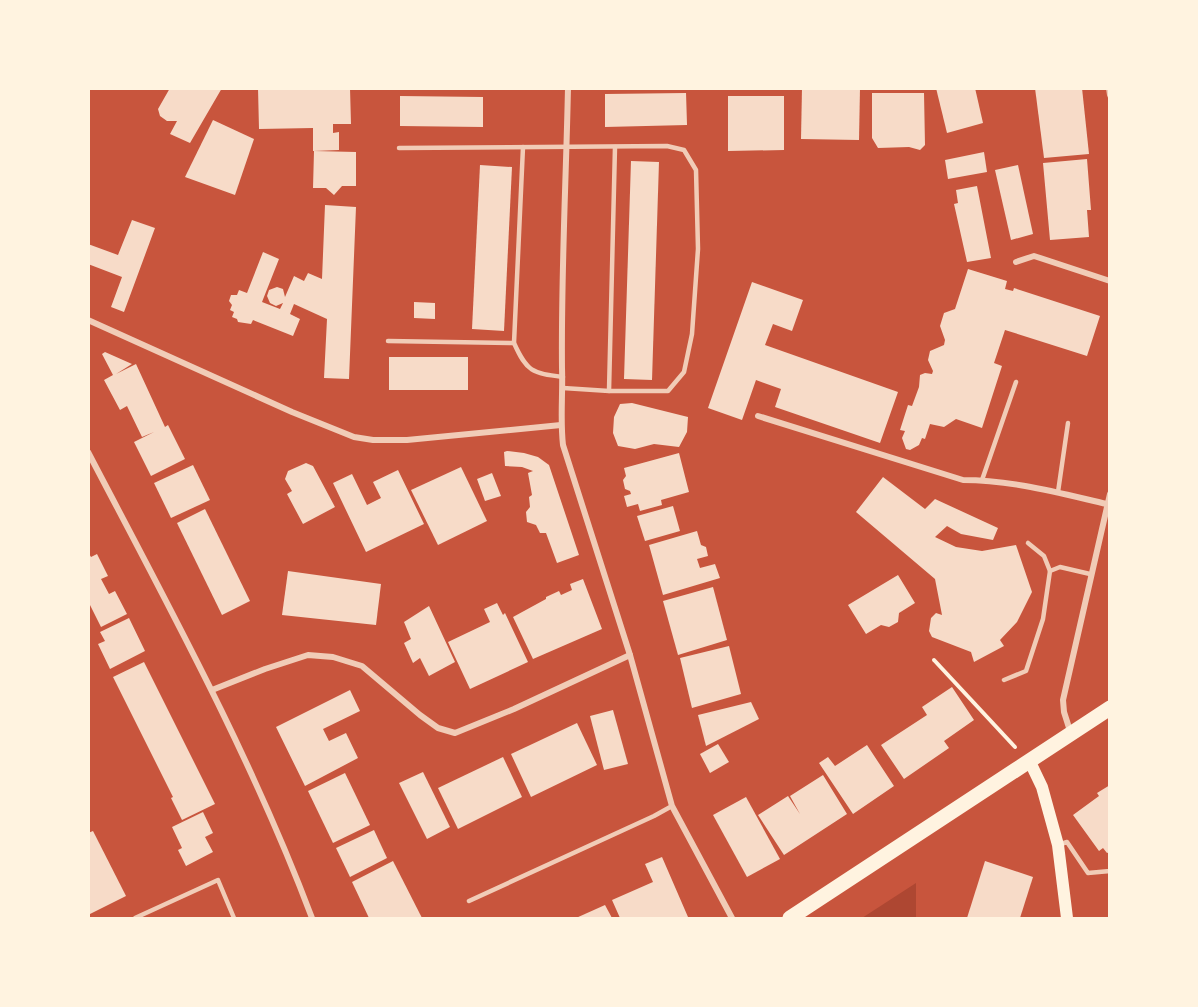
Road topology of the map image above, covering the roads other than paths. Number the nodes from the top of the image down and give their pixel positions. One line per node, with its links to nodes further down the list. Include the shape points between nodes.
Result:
1 (568, 88): 7 (street)
2 (1109, 88): 3 (street)
3 (1110, 94)
4 (523, 147): 6 (lane); 7 (lane); 12 (lane)
5 (615, 147): 7 (lane); 16 (lane); 16 (lane, via 667,146 684,150 696,170 698,249 692,334 684,372 668,391)
6 (399, 148)
7 (567, 148): 13 (street)
8 (1016, 262): 9 (street, via 1034,256)
9 (1110, 281)
10 (88, 320): 19 (street, via 354,437 406,440)
11 (388, 341): 12 (lane)
12 (514, 343): 13 (lane, via 522,363 538,374)
13 (563, 377): 15 (street)
14 (1016, 382): 21 (lane)
15 (563, 388): 16 (lane); 19 (street)
16 (609, 391)
17 (758, 416): 21 (street, via 963,480)
18 (1068, 423): 22 (lane)
19 (561, 426): 28 (street, via 563,445)
20 (88, 452): 30 (street)
21 (982, 480): 22 (street)
22 (1058, 492): 24 (street)
23 (1110, 494): 24 (street)
24 (1107, 504): 27 (street)
25 (1028, 543): 26 (lane, via 1044,556)
26 (1050, 571): 27 (lane, via 1060,567); 29 (lane, via 1043,619 1026,671)
27 (1090, 574): 32 (street, via 1063,700)
28 (630, 655): 30 (street, via 455,733 420,716 362,666 333,657 308,655); 34 (street)
29 (1004, 680)
30 (213, 690): 40 (street, via 286,849)
31 (1110, 708): 32 (main road)
32 (1071, 734): 33 (main road)
33 (1030, 762): 35 (main road, via 1042,787); 42 (main road)
34 (672, 806): 37 (lane); 41 (street)
35 (1058, 845): 36 (lane, via 1067,842 1088,873); 43 (main road)
36 (1110, 871)
37 (469, 901)
38 (135, 918): 39 (lane, via 218,880)
39 (234, 918)
40 (312, 918)
41 (732, 918)
42 (790, 918)
43 (1067, 918)

